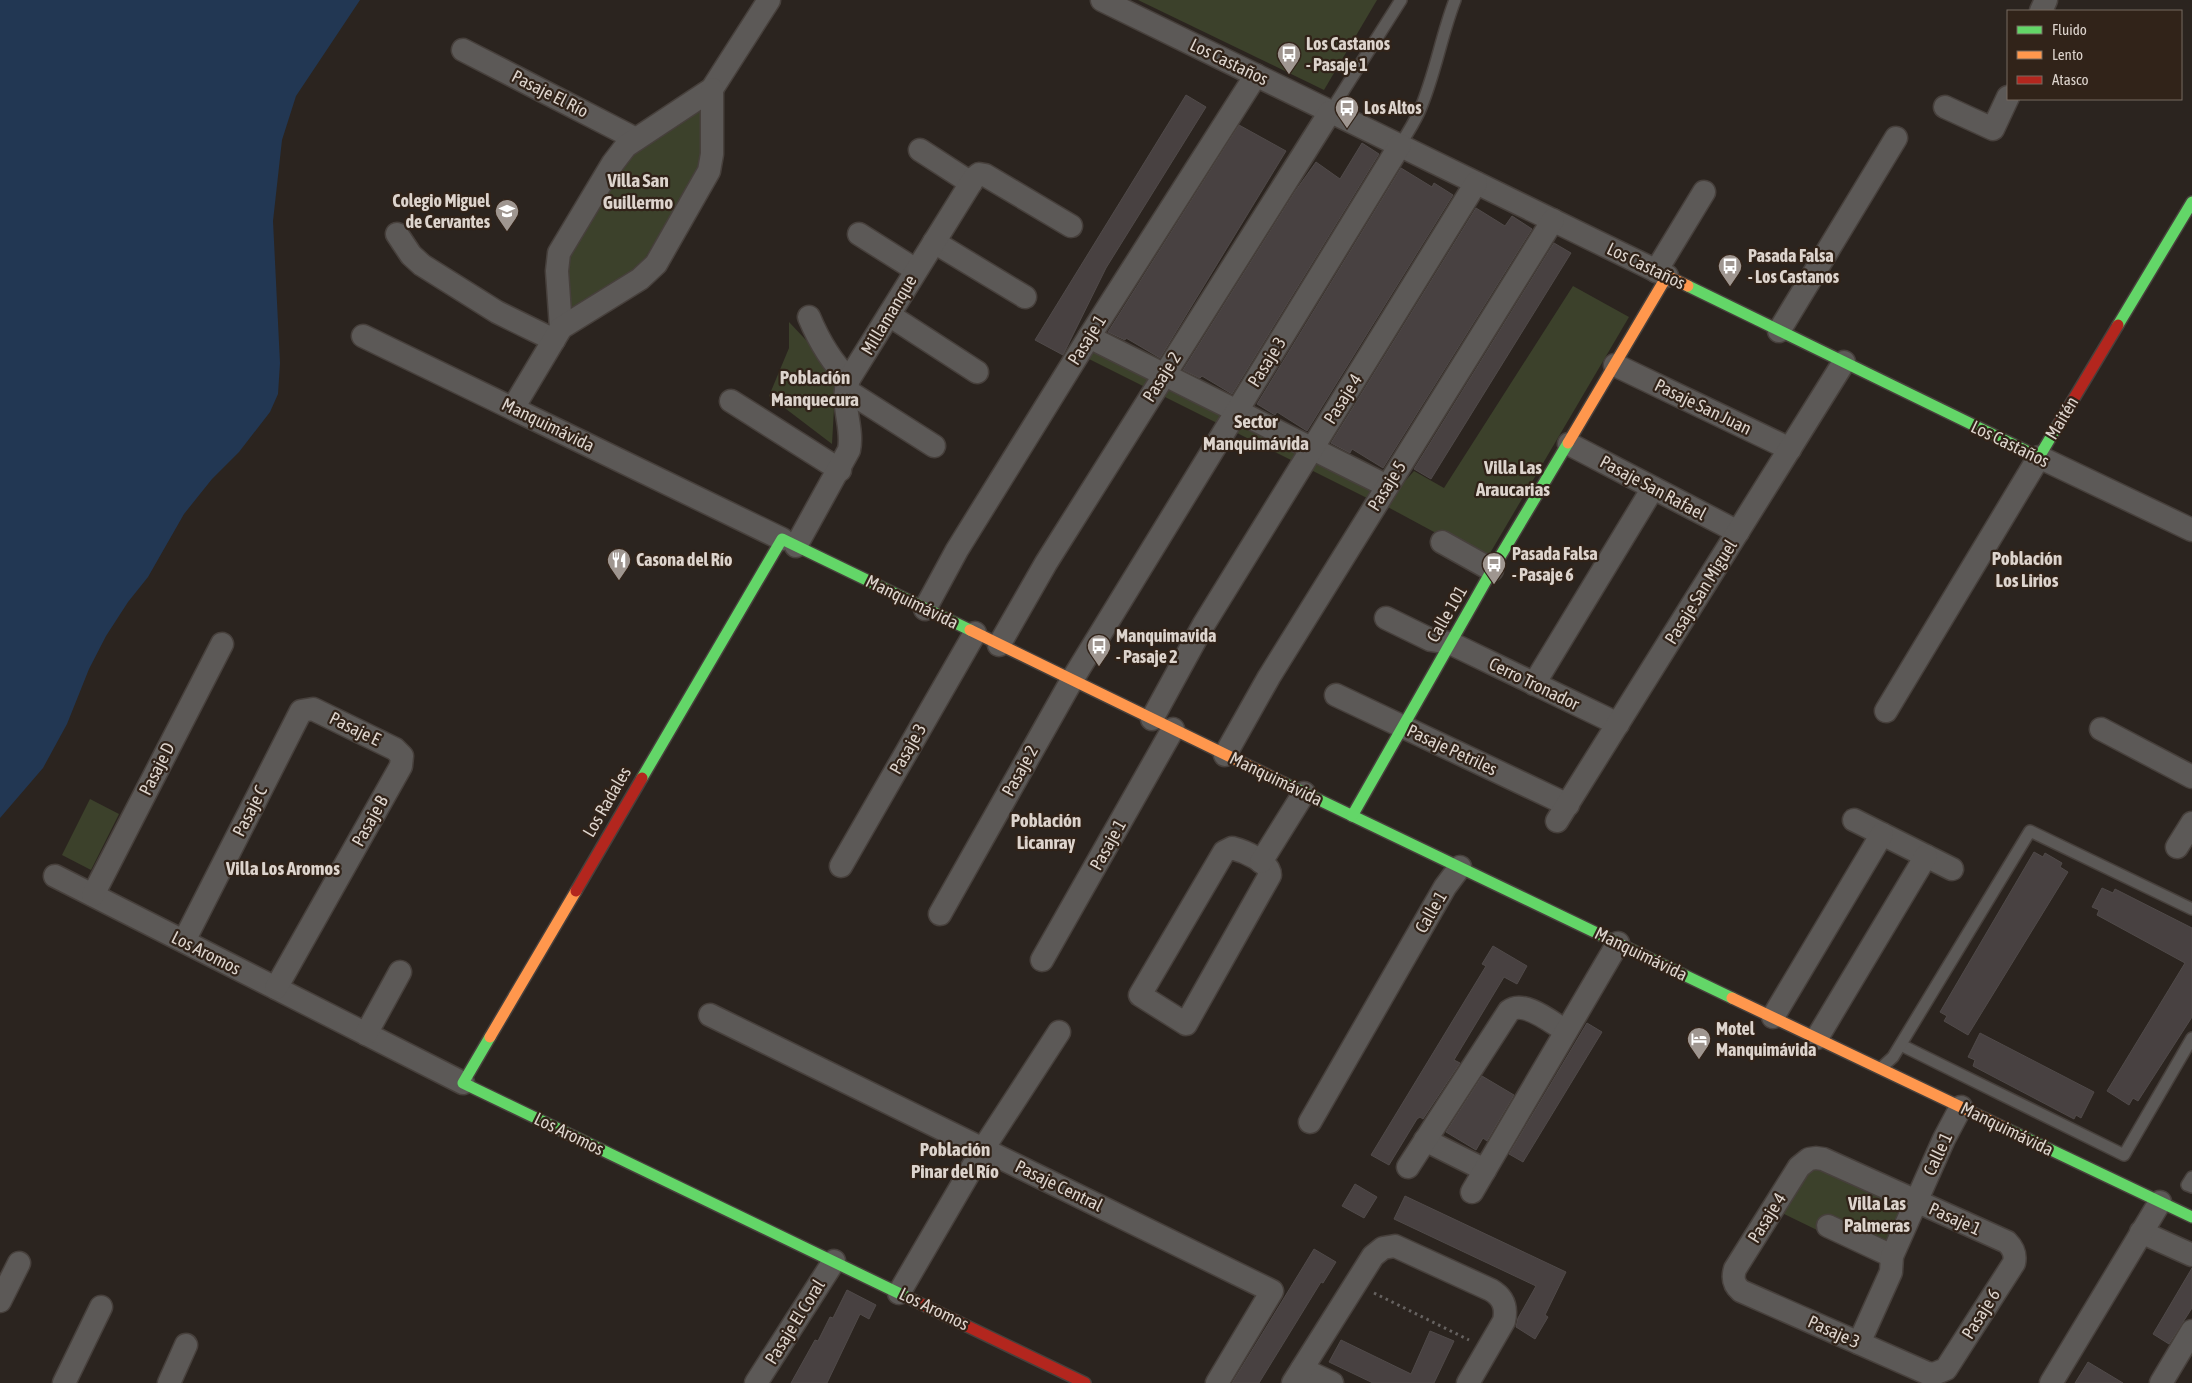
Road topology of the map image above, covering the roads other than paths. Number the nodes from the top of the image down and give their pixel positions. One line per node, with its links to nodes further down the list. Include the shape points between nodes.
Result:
1 (769, 0): 7 (street)
2 (1102, 0): 6 (street, Los Castaños)
3 (1401, 0): 10 (lane)
4 (1456, 0): 13 (lane, via 1425,98)
5 (463, 50): 12 (street, Pasaje El Río)
6 (1256, 74): 10 (street, Los Castaños); 32 (street, Pasaje 1)
7 (712, 89): 12 (street); 30 (street, via 709,172 656,264 640,279)
8 (2007, 99): 9 (street, via 1993,129)
9 (1945, 107)
10 (1330, 112): 13 (street, Los Castaños); 36 (street, Pasaje 2)
11 (1896, 138): 29 (street)
12 (636, 139): 30 (street, via 613,163 559,253)
13 (1400, 146): 16 (street, Los Castaños); 40 (street, Pasaje 3)
14 (920, 150): 15 (street)
15 (975, 179): 20 (street, via 985,175); 23 (street, Millamanque)
16 (1476, 183): 19 (street, Los Castaños); 43 (street, Pasaje 4)
17 (1704, 192): 25 (street)
18 (2192, 202): 45 (street, Maitén)
19 (1553, 220): 25 (street, Los Castaños); 47 (street, Pasaje 5)
20 (1071, 226)
21 (397, 234): 30 (street, via 422,265 497,312)
22 (859, 234): 24 (street)
23 (934, 242): 24 (street, Millamanque); 26 (street)
24 (916, 270): 27 (street, Millamanque)
25 (1662, 274): 29 (street, Los Castaños); 34 (street, Calle 101)
26 (1025, 297)
27 (889, 315): 35 (street); 37 (street, Millamanque)
28 (809, 317): 37 (street)
29 (1779, 331): 33 (street, Los Castaños)
30 (557, 334): 39 (street)
31 (362, 336): 39 (street, Manquimávida)
32 (1089, 337): 36 (street); 54 (street, Pasaje 1, via 957,550)
33 (1844, 362): 44 (street, Pasaje San Miguel); 45 (street, Los Castaños)
34 (1616, 364): 41 (street, Calle 101); 44 (street, Pasaje San Juan)
35 (977, 372)
36 (1163, 374): 40 (street); 59 (street, Pasaje 2, via 1046,562)
37 (848, 385): 42 (street); 46 (street, via 845,403 851,443)
38 (731, 401): 46 (street)
39 (512, 408): 51 (street, Manquimávida)
40 (1237, 411): 43 (street); 60 (street, Pasaje 3)
41 (1569, 444): 48 (street, Pasaje San Rafael); 53 (street, Calle 101)
42 (934, 446)
43 (1312, 449): 47 (street); 65 (street, Pasaje 4, via 1204,624)
44 (1790, 449): 50 (street, Pasaje San Miguel)
45 (2038, 458): 49 (street, Los Castaños); 64 (street, Maitén)
46 (840, 470): 51 (street)
47 (1387, 486): 70 (street, Pasaje 5)
48 (1653, 488): 50 (street, Pasaje San Rafael); 61 (street)
49 (2192, 530)
50 (1738, 532): 66 (street, Pasaje San Miguel)
51 (789, 542): 54 (street, Manquimávida); 103 (street, Los Radales)
52 (1442, 542): 53 (street)
53 (1492, 570): 57 (street, Calle 101)
54 (925, 609): 56 (street, Manquimávida)
55 (1386, 618): 57 (street, Cerro Tronador, via 1431,640)
56 (975, 633): 59 (street, Manquimávida); 82 (street, Pasaje 3)
57 (1450, 643): 61 (street, Cerro Tronador); 67 (street, Calle 101)
58 (222, 644): 86 (street, Pasaje D)
59 (999, 645): 60 (street, Manquimávida)
60 (1072, 680): 65 (street, Manquimávida); 88 (street, Pasaje 2)
61 (1534, 684): 66 (street, Cerro Tronador)
62 (1336, 695): 67 (street, Pasaje Petriles)
63 (305, 709): 71 (street, Pasaje E, via 313,708 395,749); 89 (street, Pasaje C, via 298,715)
64 (1886, 711)
65 (1152, 719): 68 (street, Manquimávida)
66 (1618, 724): 74 (street, Pasaje San Miguel)
67 (1402, 726): 74 (street, Pasaje Petriles); 75 (street, Calle 101)
68 (1173, 729): 70 (street, Manquimávida); 91 (street, Pasaje 1)
69 (2101, 729): 72 (street)
70 (1225, 755): 73 (street, Manquimávida)
71 (402, 756): 93 (street, Pasaje B, via 401,766)
72 (2192, 777)
73 (1304, 793): 75 (street, Manquimávida); 81 (street)
74 (1563, 813)
75 (1352, 816): 83 (street, Manquimávida)
76 (1854, 820): 78 (street)
77 (2192, 823): 79 (street)
78 (1882, 834): 80 (street); 95 (street)
79 (2177, 847)
80 (1926, 856): 84 (street); 99 (street)
81 (1261, 862): 81 (street, via 1237,849 1224,852 1140,995 1186,1024 1269,879 1270,871)
82 (842, 866)
83 (1460, 867): 90 (street, Manquimávida); 105 (street, Calle 1, via 1445,887)
84 (1952, 869)
85 (55, 876): 86 (street, Los Aromos)
86 (92, 895): 89 (street, Los Aromos)
87 (2192, 909): 101 (lane, via 2030,831)
88 (940, 914)
89 (184, 941): 93 (street, Los Aromos)
90 (1618, 943): 95 (street, Manquimávida); 96 (street)
91 (1042, 960)
92 (400, 972): 98 (street)
93 (276, 988): 98 (street, Los Aromos)
94 (710, 1015): 107 (street, Pasaje Central)
95 (1772, 1017): 99 (street, Manquimávida)
96 (1566, 1031): 106 (street, via 1522,1006 1513,1008); 110 (street)
97 (1059, 1032): 107 (street)
98 (366, 1034): 103 (street, Los Aromos)
99 (1817, 1038): 102 (street, Manquimávida)
100 (2192, 1038): 101 (lane, via 2124,1155)
101 (1901, 1045): 102 (lane)
102 (1880, 1068): 104 (street, Manquimávida)
103 (463, 1082): 122 (street, Los Aromos)
104 (1961, 1107): 114 (street, Calle 1); 115 (street, Manquimávida)
105 (1310, 1122)
106 (1425, 1140): 109 (street); 110 (street)
107 (983, 1149): 125 (street); 137 (street, Pasaje Central, via 1272,1291)
108 (1810, 1159): 114 (street, Pasaje 1, via 1823,1159); 124 (street, Pasaje 4, via 1799,1167 1735,1269)
109 (1408, 1167)
110 (1485, 1170): 113 (street)
111 (2192, 1177): 112 (lane, via 2187,1185)
112 (2192, 1188)
113 (1472, 1192)
114 (1916, 1201): 119 (street, Pasaje 1, via 2006,1242); 120 (street, Calle 1)
115 (2160, 1202): 116 (street, Manquimávida); 118 (street)
116 (2192, 1217)
117 (1828, 1226): 120 (street)
118 (2141, 1232): 121 (street); 140 (street)
119 (2014, 1252): 131 (street, Pasaje 6, via 2014,1263 1950,1364)
120 (1892, 1256): 129 (street, via 1891,1272)
121 (2192, 1256)
122 (834, 1261): 125 (street, Los Aromos); 135 (street, Pasaje El Coral)
123 (18, 1263): 126 (street)
124 (1734, 1282): 129 (street, Pasaje 3, via 1742,1291)
125 (899, 1293): 136 (street, Los Aromos)
126 (0, 1301)
127 (101, 1307): 133 (street)
128 (2192, 1331): 141 (street)
129 (1859, 1343): 131 (street, Pasaje 3, via 1927,1373)
130 (186, 1345): 134 (street)
131 (1940, 1373)
132 (1297, 1376): 138 (street); 139 (street, via 1373,1256 1383,1248 1395,1246 1491,1290 1502,1300 1506,1313 1504,1321)
133 (64, 1383)
134 (169, 1383)
135 (756, 1383)
136 (1085, 1383)
137 (1217, 1383)
138 (1332, 1383)
139 (1468, 1383)
140 (2051, 1383)
141 (2161, 1383)

